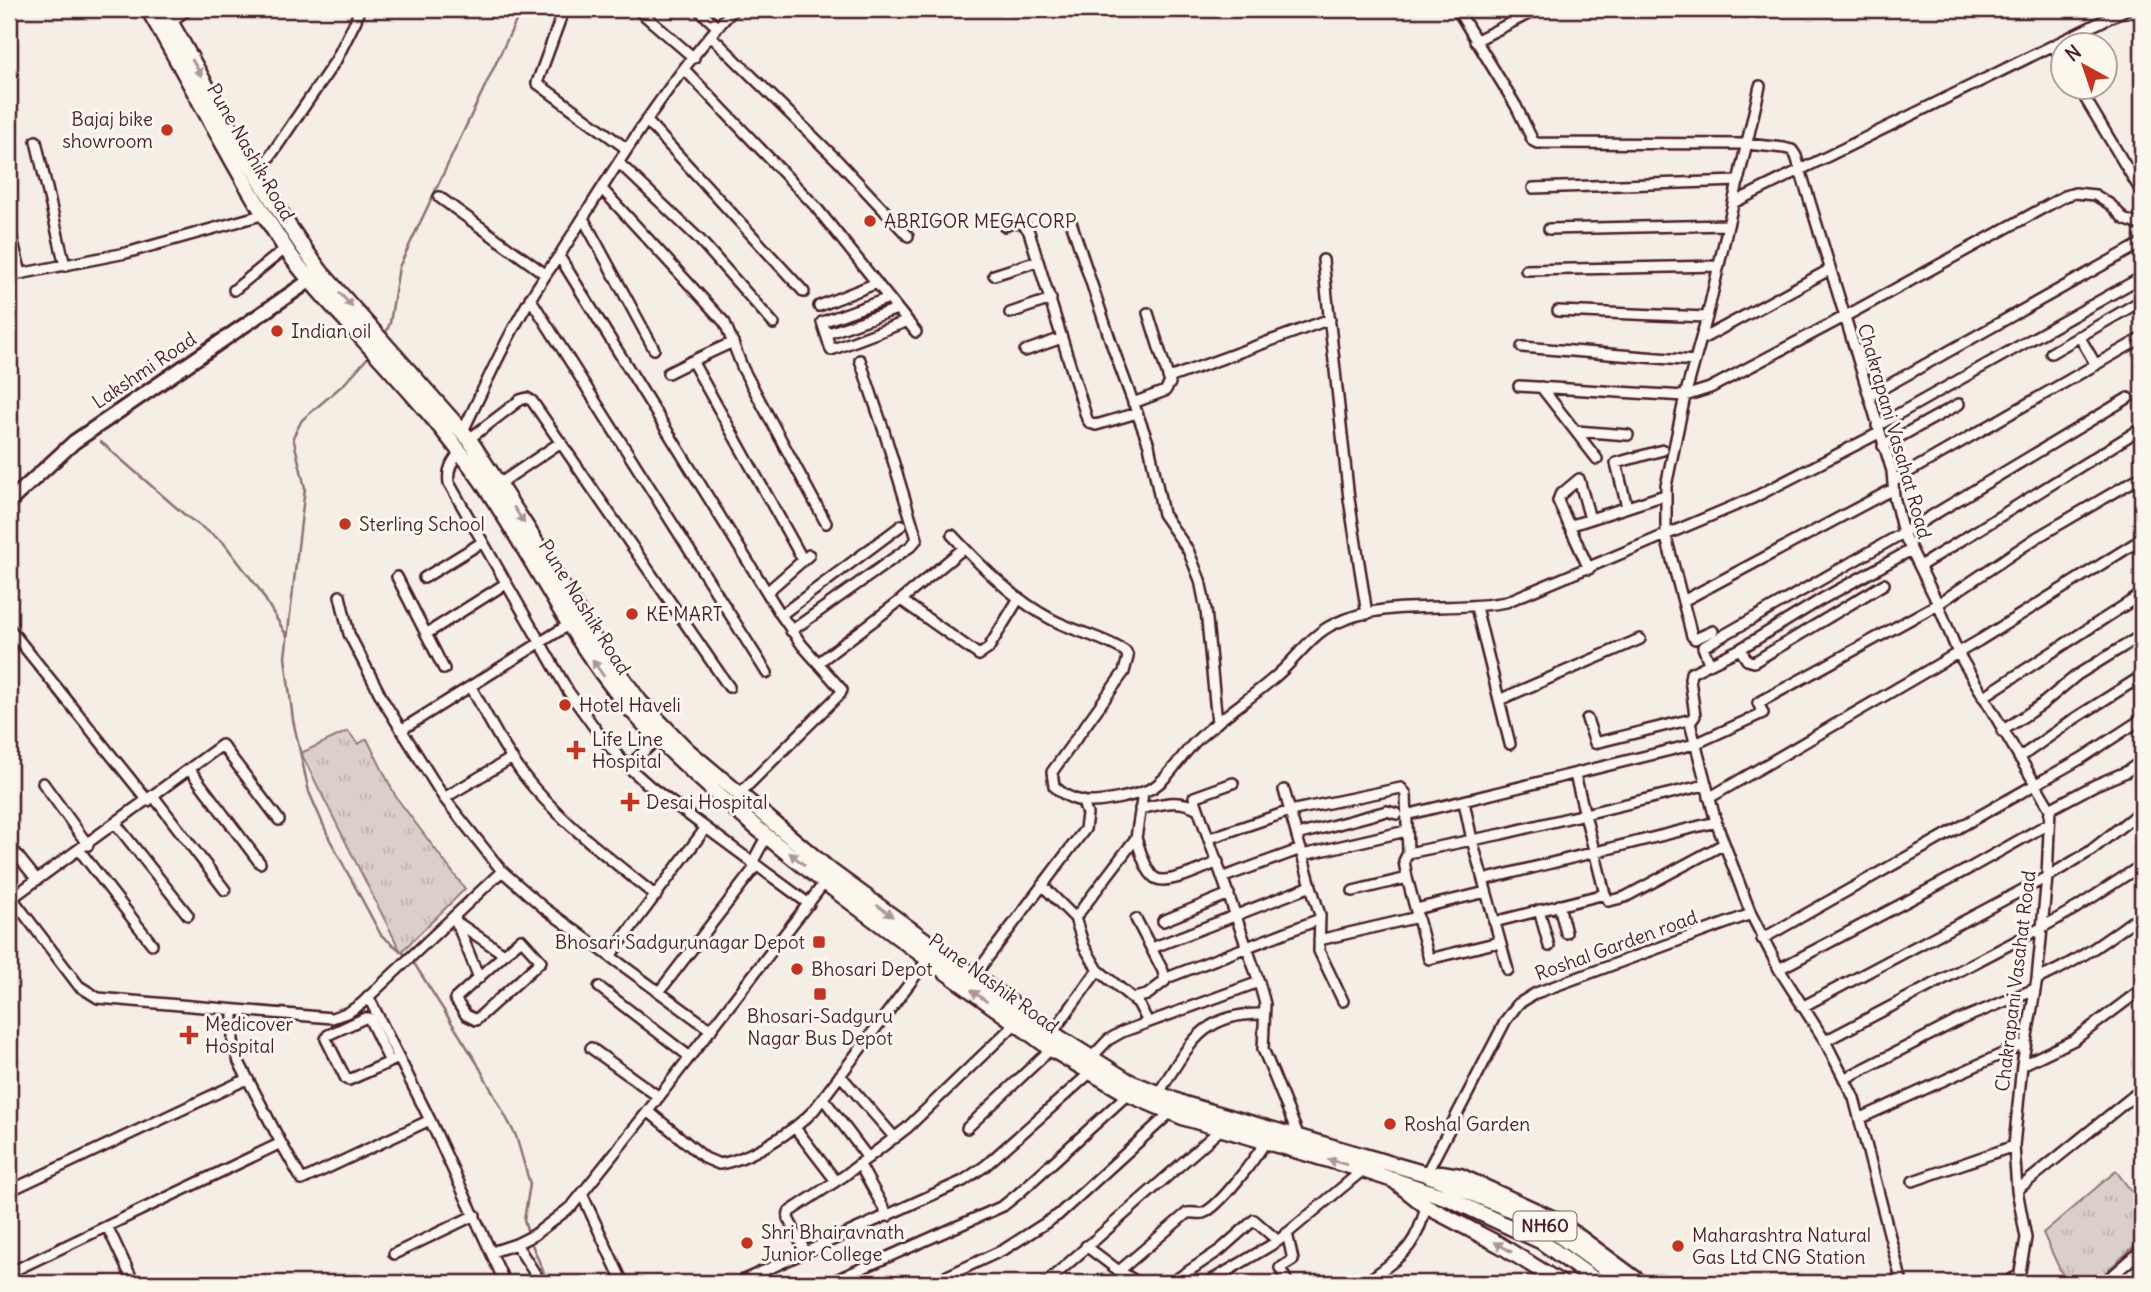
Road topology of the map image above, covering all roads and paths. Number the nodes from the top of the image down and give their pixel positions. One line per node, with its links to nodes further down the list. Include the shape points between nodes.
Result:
1 (148, 9): 34 (main road, Pune Nashik Road / NH60)
2 (188, 9): 11 (street)
3 (359, 9): 27 (street, via 336,60)
4 (564, 9): 24 (street, via 537,83)
5 (637, 9): 17 (street)
6 (698, 9): 12 (street)
7 (734, 9): 12 (street)
8 (1457, 9): 15 (street)
9 (1538, 9): 15 (street)
10 (2127, 9): 13 (street)
11 (167, 15): 27 (main road, Pune Nashik Road / NH60, one-way to 27)
12 (717, 27): 14 (street)
13 (2081, 32)
14 (711, 36): 17 (street); 42 (street)
15 (1475, 41): 23 (street, via 1537,143)
16 (2050, 47): 26 (street)
17 (694, 58): 18 (street)
18 (684, 69): 21 (street); 58 (street, via 815,206)
19 (1760, 86): 23 (street)
20 (2087, 102): 31 (street)
21 (646, 120): 24 (street); 60 (street)
22 (36, 141): 48 (street)
23 (1747, 144): 26 (street, Chakrapani Vasahat Road, via 1792,150); 28 (street)
24 (627, 149): 25 (street)
25 (619, 163): 30 (street); 74 (street, via 712,253)
26 (1800, 171): 33 (street); 51 (street, Chakrapani Vasahat Road)
27 (258, 174): 56 (main road, Pune Nashik Road / NH60)
28 (1739, 181): 29 (street); 33 (street)
29 (1533, 188)
30 (602, 189): 35 (street); 81 (street, via 718,313)
31 (2142, 193)
32 (439, 197): 53 (street)
33 (1735, 202): 37 (street)
34 (265, 214): 44 (main road, Pune Nashik Road / NH60); 48 (street, via 172,242)
35 (583, 218): 45 (street); 83 (street)
36 (1070, 219): 98 (street)
37 (1728, 225): 41 (street); 49 (street)
38 (1004, 226): 47 (street, via 1024,224)
39 (2142, 226): 71 (street, via 2124,219 2095,195 2065,196)
40 (9, 227): 52 (street)
41 (1549, 229)
42 (908, 236)
43 (2142, 243): 94 (street)
44 (286, 247): 56 (main road, Pune Nashik Road / NH60); 59 (street)
45 (559, 256): 53 (street); 131 (street)
46 (1323, 260): 72 (street)
47 (1038, 261): 54 (street); 63 (street)
48 (65, 266): 52 (street)
49 (1719, 266): 50 (street); 70 (street)
50 (1526, 270)
51 (1829, 270): 71 (street, Chakrapani Vasahat Road); 80 (street)
52 (21, 274): 55 (street)
53 (545, 274): 61 (street)
54 (993, 275)
55 (9, 276)
56 (316, 276): 103 (main road, Pune Nashik Road / NH60, one-way to 103); 103 (main road, Pune Nashik Road / NH60, via 436,420); 112 (main road, Lakshmi Road, via 74,442)
57 (2142, 277): 100 (street)
58 (877, 283): 62 (street); 65 (street)
59 (234, 290)
60 (804, 292)
61 (530, 298): 103 (street); 154 (street)
62 (889, 298): 66 (street); 76 (street, via 822,322)
63 (1051, 299): 68 (street); 78 (street)
64 (2139, 302): 77 (street)
65 (819, 306)
66 (897, 309): 73 (street); 76 (street)
67 (1558, 311): 70 (street)
68 (1010, 313)
69 (1148, 313): 91 (street)
70 (1707, 317): 80 (street)
71 (1844, 317): 94 (street, Chakrapani Vasahat Road); 95 (street)
72 (1330, 319): 91 (street); 139 (street, via 1349,499)
73 (908, 321): 75 (street); 76 (street, via 831,350)
74 (774, 324)
75 (916, 331)
76 (826, 334)
77 (2079, 336): 85 (street); 89 (street)
78 (1062, 338): 84 (street); 98 (street, via 1090,423 1096,425)
79 (2142, 338): 89 (street)
80 (1702, 339): 88 (street)
81 (733, 342): 87 (street); 115 (street)
82 (1522, 347): 88 (street)
83 (654, 349)
84 (1025, 351)
85 (2051, 353)
86 (860, 359): 143 (street, via 917,540)
87 (692, 361): 90 (street); 131 (street, via 806,558)
88 (1695, 361): 95 (street)
89 (2096, 365): 110 (street)
90 (668, 373)
91 (1169, 377): 98 (street, via 1165,391)
92 (1519, 386): 93 (street)
93 (1541, 387): 95 (street); 101 (street)
94 (1869, 396): 100 (street, Chakrapani Vasahat Road)
95 (1685, 397): 111 (street)
96 (2128, 398): 118 (street)
97 (1959, 404): 105 (street)
98 (1135, 408): 162 (street, via 1149,445 1163,513 1188,550 1200,580)
99 (2142, 428): 125 (street)
100 (1878, 430): 105 (street, Chakrapani Vasahat Road); 120 (street, via 1764,494)
101 (1576, 431): 102 (street); 107 (street)
102 (1628, 435)
103 (464, 440): 104 (street, via 527,398); 109 (main road, Pune Nashik Road / NH60); 122 (street, via 451,463 449,483); 141 (main road, Pune Nashik Road / NH60, via 523,546)
104 (561, 442): 109 (street); 157 (street)
105 (1884, 446): 110 (street, Chakrapani Vasahat Road)
106 (1663, 450): 113 (street, via 1616,463)
107 (1597, 459)
108 (2142, 476): 137 (street, via 2036,538)
109 (499, 484): 141 (main road, Pune Nashik Road / NH60, one-way to 141)
110 (1893, 485): 118 (street, Chakrapani Vasahat Road); 136 (street)
111 (1665, 495): 113 (street); 120 (street)
112 (9, 502)
113 (1628, 507): 114 (street)
114 (1590, 519): 117 (street); 117 (street, via 1578,479 1558,498)
115 (826, 523)
116 (902, 525): 140 (street)
117 (1569, 526): 126 (street)
118 (1903, 533): 124 (street, Chakrapani Vasahat Road); 152 (street, via 1703,647)
119 (952, 536): 123 (street)
120 (1666, 537): 126 (street); 136 (street)
121 (2142, 539): 150 (street)
122 (481, 542): 128 (street); 129 (street)
123 (964, 548): 134 (street); 135 (street)
124 (1911, 550): 125 (street, Chakrapani Vasahat Road); 149 (street)
125 (1920, 566): 137 (street, Chakrapani Vasahat Road)
126 (1589, 569): 138 (street, via 1506,602)
127 (397, 576): 145 (street)
128 (424, 578)
129 (505, 584): 145 (street); 148 (street)
130 (1884, 584): 149 (street, via 1754,662)
131 (767, 592): 140 (street)
132 (2142, 594): 158 (street)
133 (340, 596): 164 (street, via 349,634)
134 (1019, 598): 135 (street, via 988,649 979,654); 185 (street, via 1052,620 1122,650 1128,657 1124,672 1052,772 1059,791)
135 (901, 600): 151 (street)
136 (1683, 601): 144 (street, via 1695,639)
137 (1938, 604): 150 (street, Chakrapani Vasahat Road); 168 (street, via 1758,703 1763,713)
138 (1476, 607): 139 (street, via 1404,607); 159 (street)
139 (1367, 614): 162 (street, via 1323,630 1275,677)
140 (781, 615): 143 (street)
141 (575, 620): 148 (street); 166 (main road, Pune Nashik Road / NH60, one-way to 141, via 616,692); 181 (main road, Pune Nashik Road / NH60, via 640,702)
142 (9, 628): 184 (street)
143 (792, 631): 151 (street)
144 (1713, 631)
145 (426, 634): 153 (street)
146 (2142, 635): 165 (street)
147 (1640, 639): 159 (street)
148 (540, 643): 156 (street); 172 (street, via 581,711)
149 (1740, 649): 152 (street)
150 (1958, 653): 158 (street, Chakrapani Vasahat Road); 182 (street)
151 (818, 663): 181 (street, via 841,686 840,694)
152 (1709, 663): 163 (street, via 1691,673 1695,716)
153 (443, 668)
154 (766, 673)
155 (2142, 676): 170 (street)
156 (471, 687): 164 (street); 169 (street)
157 (729, 687)
158 (1983, 697): 165 (street, Chakrapani Vasahat Road)
159 (1499, 700): 167 (street)
160 (1587, 719): 163 (street, via 1595,744)
161 (2142, 719): 177 (street)
162 (1217, 723): 180 (street, via 1161,781)
163 (1690, 723): 168 (street)
164 (401, 730): 183 (street)
165 (2002, 731): 170 (street, Chakrapani Vasahat Road)
166 (658, 738): 172 (street); 200 (main road, Pune Nashik Road / NH60)
167 (1510, 744)
168 (1695, 744): 174 (street); 178 (street)
169 (512, 758): 183 (street); 229 (street, via 555,811)
170 (2019, 758): 177 (street, Chakrapani Vasahat Road)
171 (2142, 761): 189 (street)
172 (628, 767): 198 (street)
173 (190, 770): 184 (street); 194 (street, via 222,746); 212 (street)
174 (1575, 775): 186 (street); 192 (street)
175 (43, 783): 207 (street)
176 (1233, 783): 188 (street, via 1194,797)
177 (2034, 783): 189 (street, Chakrapani Vasahat Road); 247 (street)
178 (1705, 785): 182 (street); 192 (street)
179 (1284, 790): 191 (street)
180 (1143, 793): 185 (street); 187 (street)
181 (739, 794): 216 (main road, Pune Nashik Road / NH60)
182 (1709, 797): 195 (street)
183 (444, 798): 215 (street)
184 (151, 799): 196 (street); 224 (street)
185 (1083, 802): 222 (street, via 1088,822 1085,829)
186 (1464, 802): 193 (street); 204 (street)
187 (1140, 809): 188 (street, via 1175,801); 202 (street)
188 (1198, 809): 203 (street)
189 (2050, 809): 197 (street, Chakrapani Vasahat Road)
190 (2142, 810): 219 (street, via 2089,852)
191 (1290, 811): 193 (street, via 1398,788 1406,794); 201 (street); 203 (street)
192 (1585, 813): 204 (street); 210 (street)
193 (1401, 815): 199 (street); 201 (street, via 1387,811)
194 (279, 820)
195 (1716, 822): 205 (street); 210 (street)
196 (116, 824): 207 (street); 238 (street)
197 (2048, 824): 219 (street, Chakrapani Vasahat Road); 257 (street)
198 (705, 829): 213 (street); 229 (street)
199 (1406, 831): 208 (street); 209 (street)
200 (767, 835): 213 (street); 216 (main road, Pune Nashik Road / NH60, one-way to 200)
201 (1297, 835): 208 (street)
202 (1136, 838): 211 (street, via 1151,873 1160,880); 239 (street)
203 (1210, 838): 211 (street)
204 (1472, 840): 209 (street); 221 (street)
205 (1724, 844): 228 (street, via 1625,897 1609,901); 236 (street)
206 (9, 845): 220 (street)
207 (84, 848): 220 (street); 250 (street)
208 (1302, 852): 217 (street); 223 (street)
209 (1408, 853): 218 (street)
210 (1595, 853): 221 (street); 228 (street)
211 (1218, 862): 217 (street)
212 (260, 863)
213 (754, 864): 231 (street); 267 (street)
214 (2142, 865): 245 (street)
215 (502, 871): 240 (street); 255 (street)
216 (829, 877): 231 (street); 256 (main road, Pune Nashik Road / NH60); 260 (main road, Pune Nashik Road / NH60, one-way to 260)
217 (1224, 877): 227 (street)
218 (1406, 877): 225 (street); 234 (street)
219 (2047, 877): 245 (street, Chakrapani Vasahat Road); 271 (street)
220 (37, 880): 230 (street)
221 (1483, 880): 226 (street)
222 (1042, 885): 239 (street); 260 (street)
223 (1311, 886): 235 (street); 242 (street)
224 (225, 890)
225 (1353, 891)
226 (1486, 892): 234 (street); 244 (street)
227 (1230, 894): 235 (street); 243 (street)
228 (1605, 894): 232 (street)
229 (656, 896): 255 (street)
230 (10, 899): 272 (street, via 89,994 115,1001)
231 (809, 904): 276 (street)
232 (1559, 905): 233 (street); 246 (street)
233 (1539, 910): 244 (street); 252 (street)
234 (1417, 913): 248 (street); 249 (street, via 1429,959)
235 (1236, 914): 251 (street); 253 (street)
236 (1751, 914): 247 (street); 309 (street, Roshal Garden road, via 1536,993 1518,1004)
237 (2142, 914): 264 (street)
238 (188, 915)
239 (1074, 918): 259 (street)
240 (455, 919): 254 (street); 261 (street); 268 (street)
241 (1136, 919): 253 (street)
242 (1320, 919): 248 (street); 251 (street)
243 (1163, 921)
244 (1494, 922): 249 (street)
245 (2041, 928): 264 (street, Chakrapani Vasahat Road); 278 (street)
246 (1566, 933)
247 (1762, 939): 257 (street)
248 (1319, 940): 270 (street, via 1321,956)
249 (1499, 942): 258 (street)
250 (152, 944)
251 (1247, 946): 262 (street); 263 (street)
252 (1549, 946)
253 (1152, 948): 262 (street)
254 (504, 954): 261 (street); 261 (street, via 521,939 541,961 476,1020 466,1015 455,999)
255 (610, 956): 267 (street)
256 (928, 959): 275 (main road, Pune Nashik Road / NH60, one-way to 256); 286 (street)
257 (1779, 969): 271 (street)
258 (1508, 970)
259 (1098, 971): 269 (street); 277 (street)
260 (974, 976): 277 (main road, Pune Nashik Road / NH60)
261 (480, 978)
262 (1164, 979): 269 (street, via 1147,995)
263 (1259, 982): 273 (street); 274 (street)
264 (2036, 984): 279 (street, Chakrapani Vasahat Road); 288 (street)
265 (599, 987): 282 (street)
266 (2142, 989): 284 (street, via 2074,1040)
267 (659, 992): 276 (street)
268 (368, 996): 272 (street, via 349,1012 332,1018); 283 (street)
269 (1134, 999): 274 (street)
270 (1343, 1001)
271 (1802, 1007): 278 (street)
272 (233, 1011): 287 (street, via 233,1041)
273 (1264, 1014): 291 (street, via 1244,1013 1213,1022 1195,1039); 302 (street, via 1263,1049)
274 (1148, 1022): 285 (street, via 1116,1035)
275 (1016, 1023): 281 (main road, Pune Nashik Road / NH60); 301 (street)
276 (710, 1030): 282 (street)
277 (1052, 1033): 285 (main road, Pune Nashik Road / NH60)
278 (1825, 1041): 288 (street)
279 (2026, 1043): 284 (street, Chakrapani Vasahat Road); 296 (street)
280 (591, 1048): 292 (street)
281 (1051, 1049): 285 (main road, Pune Nashik Road / NH60); 298 (street)
282 (690, 1057): 292 (street)
283 (394, 1060): 283 (street, via 369,1018 326,1039 345,1079); 297 (street)
284 (2022, 1065): 305 (street, Chakrapani Vasahat Road)
285 (1090, 1066): 290 (main road, Pune Nashik Road / NH60); 291 (main road, Pune Nashik Road / NH60); 319 (street, via 985,1166)
286 (840, 1075): 293 (street); 301 (street)
287 (247, 1079): 304 (street); 314 (street)
288 (1844, 1079): 296 (street)
289 (2142, 1089): 313 (street)
290 (1128, 1094): 295 (main road, Pune Nashik Road / NH60); 338 (street, via 1003,1206)
291 (1158, 1094): 302 (main road, Pune Nashik Road / NH60)
292 (659, 1097): 294 (street)
293 (823, 1098): 299 (street); 306 (street)
294 (648, 1111): 299 (street, via 705,1158 719,1164); 316 (street)
295 (1171, 1112): 300 (main road, Pune Nashik Road / NH60); 339 (street, via 1058,1215 1005,1249)
296 (1861, 1118): 350 (street)
297 (430, 1120): 304 (street, via 305,1179 300,1178); 318 (street)
298 (967, 1128)
299 (796, 1129): 311 (street)
300 (1221, 1129): 303 (main road, Pune Nashik Road / NH60); 324 (street)
301 (895, 1138): 306 (street)
302 (1300, 1138): 309 (main road, Pune Nashik Road / NH60)
303 (1266, 1142): 308 (main road, Pune Nashik Road / NH60, one-way to 303); 329 (street, via 1210,1209 1187,1213)
304 (281, 1143): 320 (street)
305 (2014, 1146): 312 (street); 313 (street, Chakrapani Vasahat Road)
306 (868, 1158): 307 (street)
307 (860, 1165): 311 (street); 319 (street)
308 (1363, 1170): 310 (main road, Pune Nashik Road / NH60); 321 (street)
309 (1428, 1175): 315 (main road, Pune Nashik Road / NH60); 349 (main road, via 1460,1176 1556,1220)
310 (1394, 1180): 315 (main road, Pune Nashik Road / NH60); 317 (main road)
311 (836, 1181): 327 (street, via 788,1215)
312 (1913, 1181)
313 (2017, 1190): 331 (street, Chakrapani Vasahat Road, via 2026,1238)
314 (9, 1191)
315 (1452, 1192): 347 (main road, NH60, via 1542,1242); 348 (main road, NH60, via 1550,1229)
316 (582, 1194): 323 (street, via 563,1214); 336 (street)
317 (1426, 1206): 345 (street, via 1412,1246); 346 (main road, one-way to 317)
318 (475, 1215): 326 (street); 328 (street)
319 (888, 1216): 327 (street)
320 (107, 1226): 330 (street); 332 (street)
321 (1287, 1233): 322 (street); 344 (street, via 1293,1259 1280,1268)
322 (1278, 1241): 342 (street, via 1254,1220); 343 (street)
323 (520, 1242): 326 (street); 335 (street)
324 (1086, 1246): 329 (street); 340 (street)
325 (2142, 1250): 352 (street)
326 (492, 1252): 334 (street)
327 (806, 1253): 337 (street)
328 (394, 1254)
329 (1119, 1271): 341 (street)
330 (9, 1273)
331 (2019, 1279): 351 (street)
332 (133, 1281): 333 (street)
333 (121, 1283)
334 (505, 1283)
335 (541, 1283)
336 (623, 1283)
337 (737, 1283)
338 (829, 1283)
339 (932, 1283)
340 (1046, 1283)
341 (1139, 1283)
342 (1171, 1283)
343 (1207, 1283)
344 (1287, 1283)
345 (1366, 1283)
346 (1562, 1283)
347 (1599, 1283)
348 (1625, 1283)
349 (1641, 1283)
350 (1902, 1283)
351 (2004, 1283)
352 (2105, 1283)

